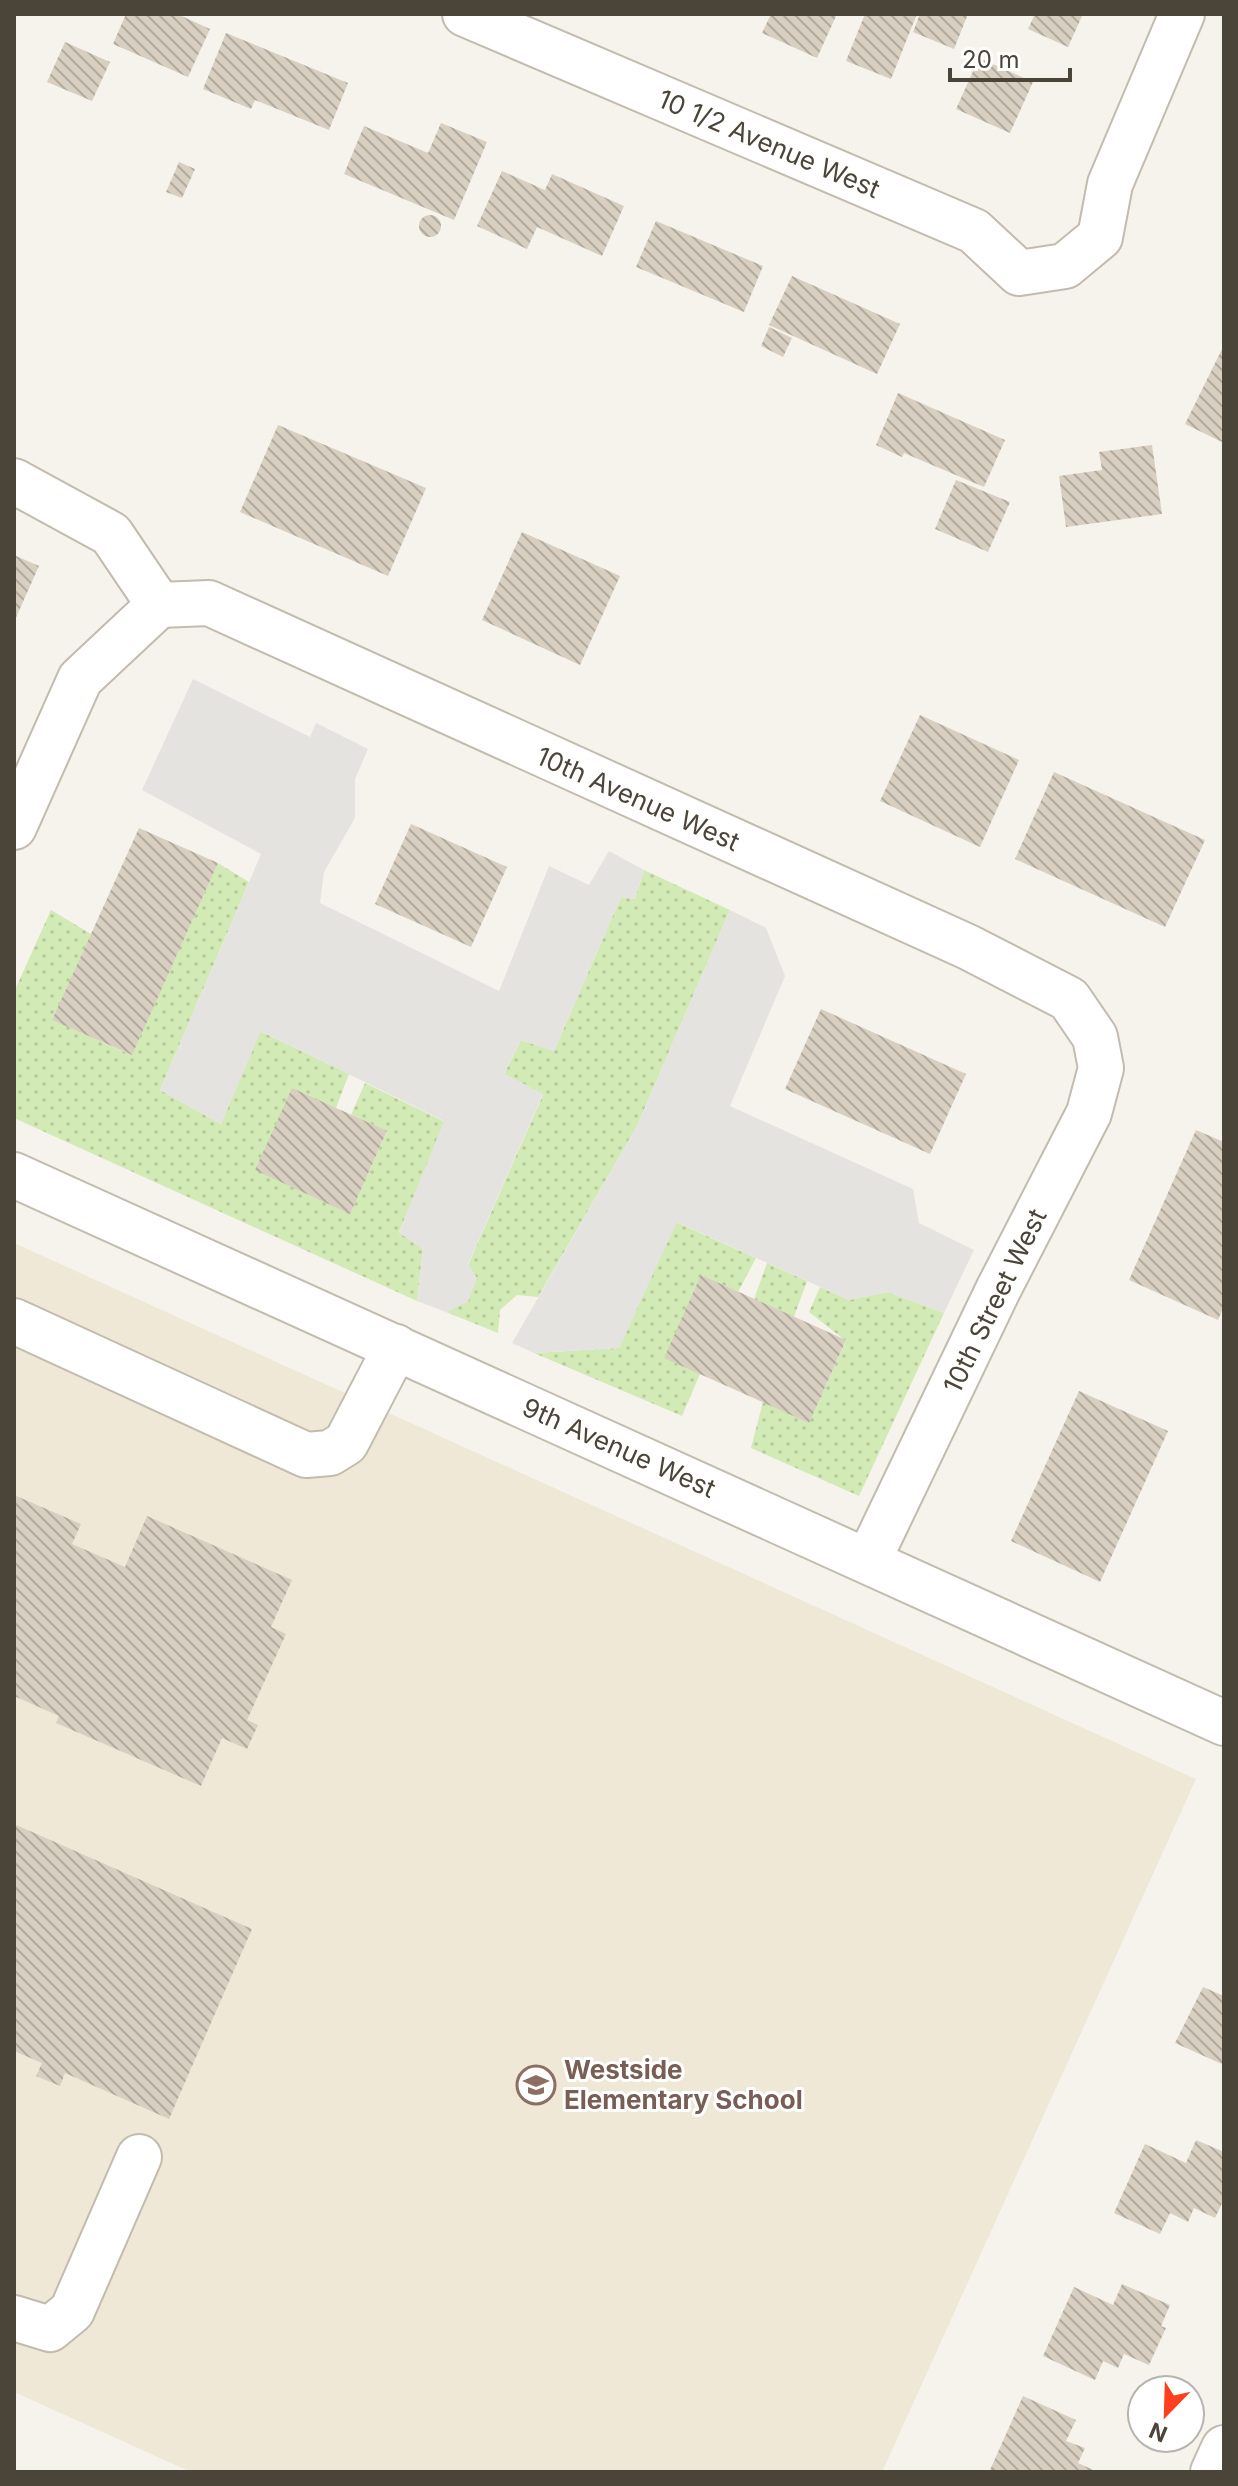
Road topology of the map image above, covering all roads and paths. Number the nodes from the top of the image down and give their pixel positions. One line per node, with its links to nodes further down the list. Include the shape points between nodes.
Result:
1 (465, 14): 2 (street, 10 1/2 Avenue West, via 974,231 1019,273 1065,266 1100,237 1110,184)
2 (1182, 14)
3 (14, 481): 4 (street, via 111,534)
4 (159, 605): 5 (street, via 80,679); 6 (street, 10th Avenue West, via 209,603 968,947 1069,999)
5 (14, 827)
6 (1095, 1037): 10 (street, 10th Street West, via 1101,1068 1089,1113)
7 (14, 1175): 9 (street, 9th Avenue West)
8 (14, 1321): 9 (street, via 306,1455 330,1453 346,1443)
9 (396, 1347): 10 (street, 9th Avenue West)
10 (868, 1561): 11 (street, 9th Avenue West)
11 (1224, 1723)
12 (139, 2157): 13 (street, via 72,2311 50,2329)
13 (14, 2318)
14 (1224, 2448): 15 (street)
15 (1213, 2472)

